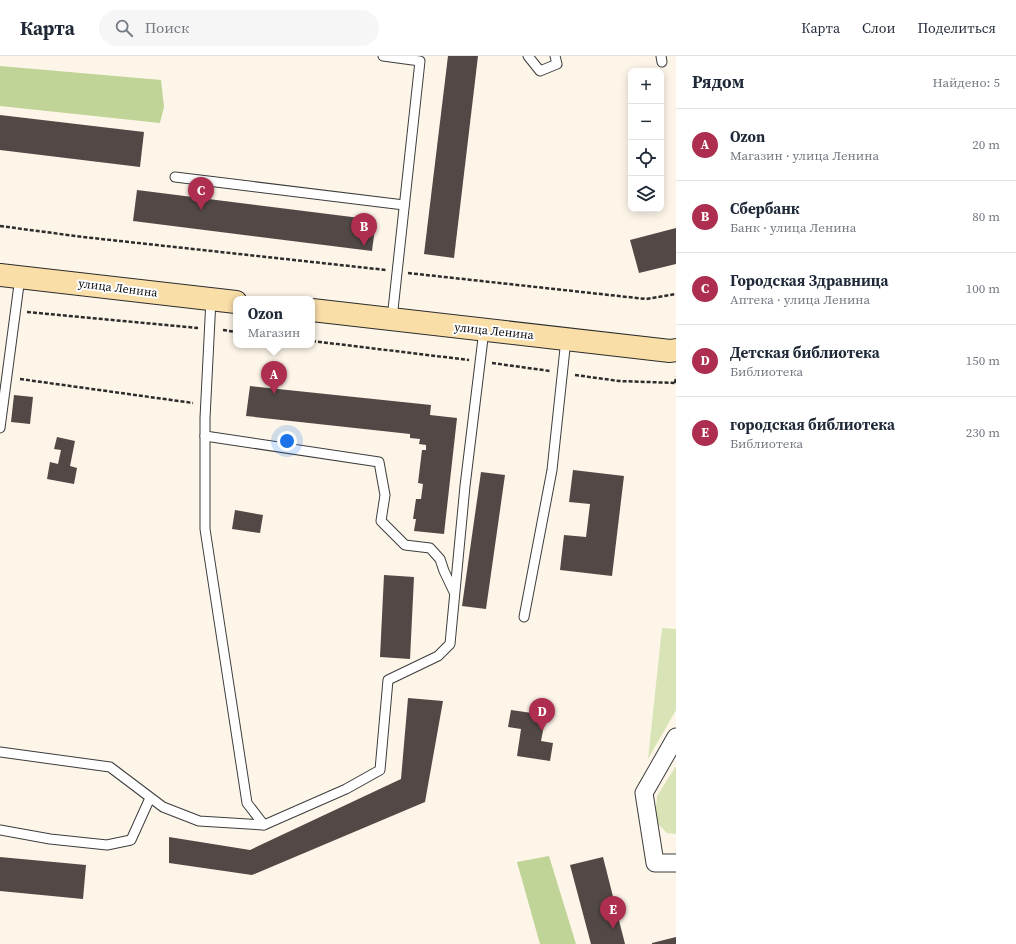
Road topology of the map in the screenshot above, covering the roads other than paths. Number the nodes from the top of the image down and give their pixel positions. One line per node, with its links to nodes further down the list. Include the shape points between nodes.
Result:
1 (383, 56): 4 (lane)
2 (528, 56): 3 (lane, via 540,71 557,64)
3 (555, 56)
4 (420, 58): 6 (lane)
5 (175, 177): 6 (lane)
6 (404, 205): 11 (lane)
7 (10, 276): 8 (street, улица Ленина); 15 (lane, via 16,311)
8 (211, 299): 9 (street, улица Ленина); 16 (lane)
9 (233, 302)
10 (315, 310): 11 (street, улица Ленина)
11 (392, 319): 12 (street, улица Ленина)
12 (484, 330): 13 (street, улица Ленина); 17 (lane)
13 (566, 339): 14 (street, улица Ленина); 18 (lane, via 552,470)
14 (676, 350)
15 (0, 428)
16 (205, 436): 17 (lane, via 379,462 385,495 380,521 405,545 430,548 440,559); 22 (lane, via 206,537 247,803)
17 (455, 593): 22 (lane, via 450,644 438,656 388,680 380,770 346,789)
18 (524, 617)
19 (676, 737): 24 (street, via 644,793 655,863)
20 (0, 752): 21 (lane, via 110,767)
21 (150, 798): 22 (lane, via 163,807 199,821); 23 (lane, via 131,840 107,845)
22 (264, 826)
23 (0, 830)
24 (676, 863)

